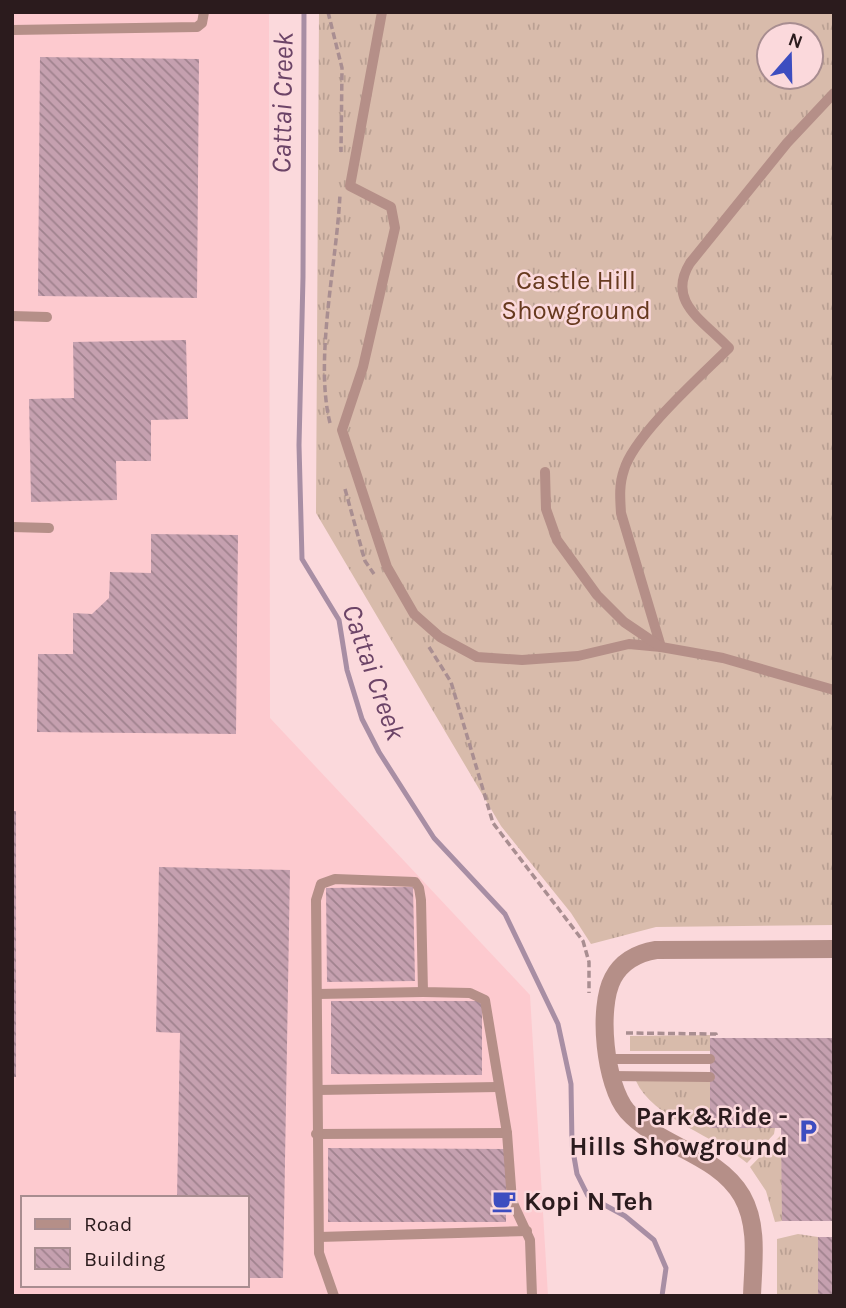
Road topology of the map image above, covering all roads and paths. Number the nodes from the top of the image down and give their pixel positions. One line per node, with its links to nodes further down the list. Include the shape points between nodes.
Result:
1 (204, 12): 4 (lane, via 197,27)
2 (328, 12): 6 (path, via 342,68)
3 (382, 12): 17 (lane, via 350,187 391,207 395,228 381,300 342,430 387,567 414,614 440,637 477,657 522,660 578,656 629,644)
4 (12, 30)
5 (834, 93): 17 (lane, via 787,143 690,262 680,281 683,300 729,348 648,433 624,468 621,513)
6 (341, 162)
7 (341, 189): 10 (path, via 325,393)
8 (12, 316): 9 (lane)
9 (47, 317)
10 (331, 431)
11 (545, 472): 17 (lane, via 546,509 557,540 609,610)
12 (343, 480): 15 (path, via 365,561)
13 (12, 527): 14 (lane)
14 (49, 528)
15 (380, 582)
16 (427, 645): 22 (path, via 451,682 493,823 583,941 589,962)
17 (661, 647): 18 (lane, via 723,658)
18 (834, 690)
19 (834, 949): 26 (street, via 656,950 632,957 608,988)
20 (423, 992): 21 (lane); 21 (lane, via 419,888 408,880 335,879 321,884 316,900); 28 (lane, via 470,993 485,1000)
21 (318, 995): 29 (lane)
22 (589, 1000)
23 (626, 1034): 24 (path, via 716,1034)
24 (716, 1038)
25 (710, 1059): 26 (lane)
26 (609, 1067): 27 (lane); 36 (street, via 625,1109 638,1122 722,1172 741,1195 752,1223)
27 (710, 1077)
28 (498, 1087): 29 (lane); 30 (lane)
29 (318, 1090): 31 (lane)
30 (507, 1133): 31 (lane); 32 (lane, via 512,1201)
31 (316, 1134): 33 (lane)
32 (527, 1231): 33 (lane); 35 (lane)
33 (319, 1237): 34 (lane, via 319,1253)
34 (334, 1296)
35 (532, 1296)
36 (752, 1296)

